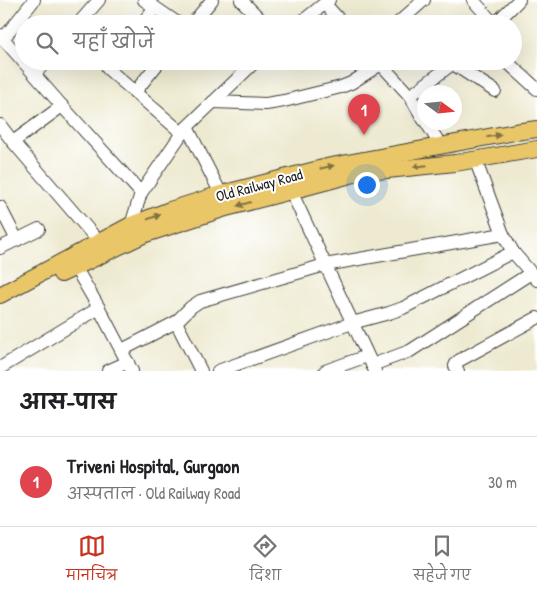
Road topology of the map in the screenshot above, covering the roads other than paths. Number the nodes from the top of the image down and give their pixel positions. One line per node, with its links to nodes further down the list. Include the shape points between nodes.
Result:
1 (34, 0): 11 (street)
2 (99, 0): 12 (street)
3 (144, 0): 10 (street)
4 (212, 0): 15 (street)
5 (240, 0): 16 (street)
6 (424, 0): 19 (street)
7 (473, 0): 20 (street)
8 (519, 0): 21 (street)
9 (327, 2): 17 (street); 18 (street)
10 (155, 8): 13 (street); 14 (street)
11 (21, 15)
12 (86, 15)
13 (149, 15)
14 (166, 15)
15 (200, 15)
16 (256, 15)
17 (310, 15)
18 (336, 15)
19 (407, 15)
20 (487, 15)
21 (504, 15)
22 (15, 22): 23 (street)
23 (2, 37): 24 (street)
24 (15, 52)
25 (31, 70): 35 (street)
26 (38, 70): 35 (street)
27 (109, 70): 38 (street)
28 (153, 70): 38 (street)
29 (247, 70): 40 (street)
30 (369, 70): 40 (street, via 341,87 292,100 266,104)
31 (386, 70): 39 (street)
32 (445, 70): 39 (street)
33 (465, 70): 37 (street)
34 (516, 70): 36 (street)
35 (35, 74): 41 (street)
36 (537, 89)
37 (495, 91)
38 (135, 92): 44 (street)
39 (410, 96): 42 (street)
40 (213, 102): 44 (street)
41 (62, 106): 46 (street); 52 (street)
42 (417, 108)
43 (537, 129): 47 (main road, Old Railway Road, one-way to 43)
44 (185, 130): 52 (street); 53 (street)
45 (433, 130): 47 (street)
46 (5, 135): 59 (street)
47 (446, 145): 50 (main road); 53 (main road, Old Railway Road, one-way to 47, via 331,166)
48 (537, 149): 49 (main road, Old Railway Road)
49 (475, 159): 50 (main road, Old Railway Road); 57 (street)
50 (455, 162): 51 (main road, Old Railway Road, one-way to 51, via 358,173)
51 (291, 191): 62 (main road, Old Railway Road, one-way to 62, via 143,235); 63 (street)
52 (141, 193): 55 (street)
53 (221, 194): 55 (main road, Old Railway Road, one-way to 53)
54 (0, 207): 58 (street)
55 (131, 226): 59 (main road, Old Railway Road)
56 (39, 229): 58 (street)
57 (503, 234): 61 (street); 63 (street)
58 (17, 240): 60 (street)
59 (99, 242): 62 (main road, Old Railway Road)
60 (0, 248)
61 (513, 252): 64 (street); 70 (street, via 403,308)
62 (72, 263): 65 (main road, Old Railway Road); 66 (main road, Old Railway Road); 67 (street)
63 (325, 265): 69 (street, via 200,301); 70 (street)
64 (534, 276): 72 (street, via 410,351)
65 (0, 295)
66 (0, 306)
67 (99, 308): 71 (street); 73 (street)
68 (537, 318): 78 (street, via 457,362)
69 (176, 322): 71 (street); 75 (street)
70 (352, 323): 72 (street); 76 (street)
71 (128, 361): 74 (street)
72 (371, 364): 77 (street)
73 (0, 368)
74 (108, 371)
75 (201, 371)
76 (218, 371)
77 (325, 371)
78 (458, 371)

